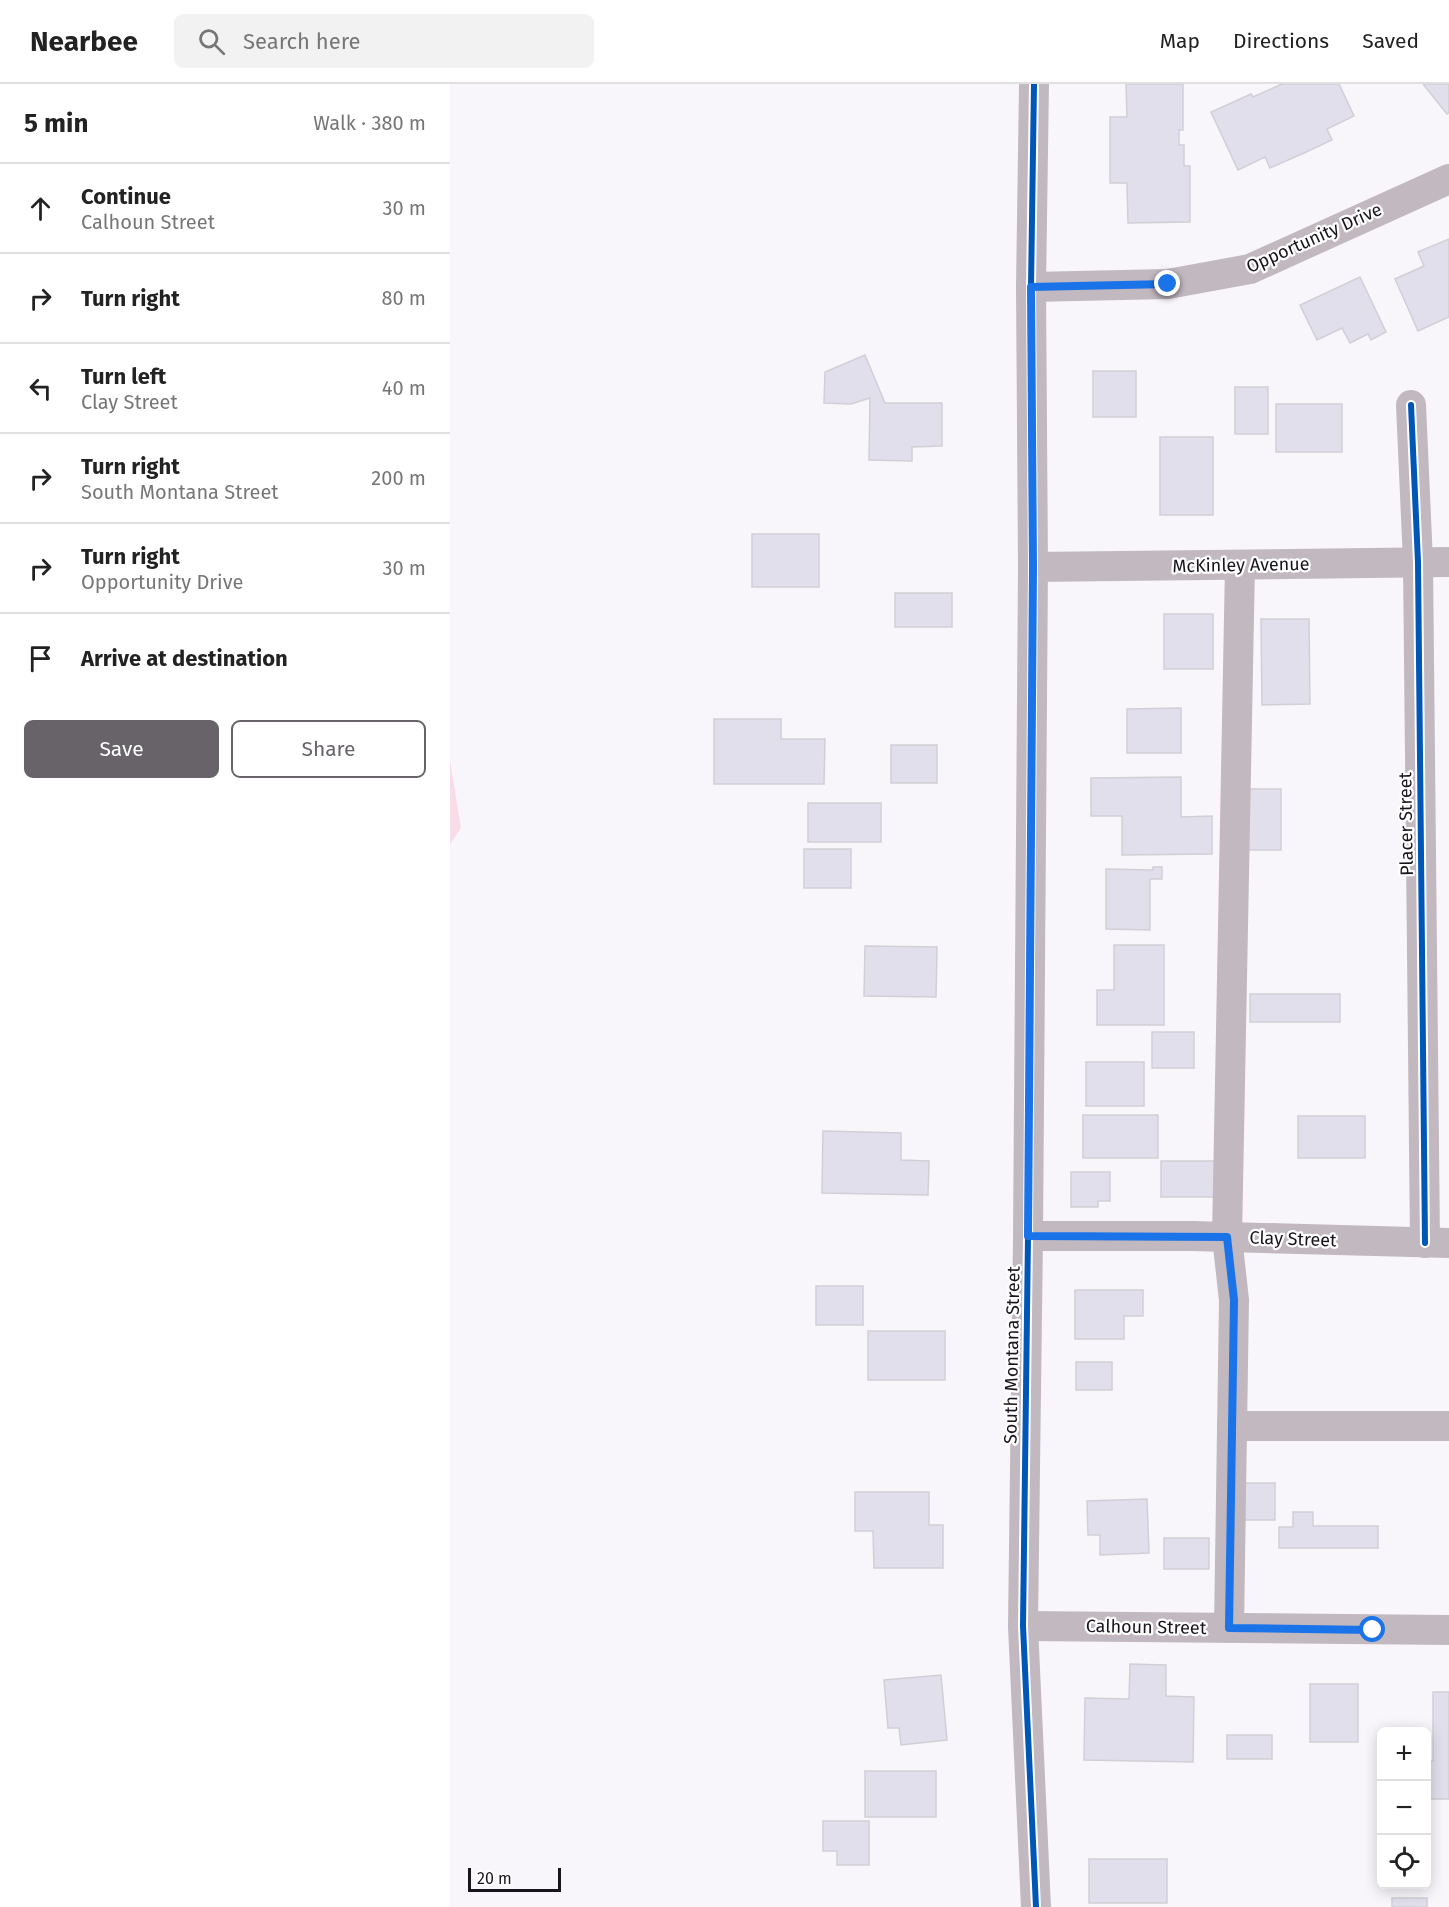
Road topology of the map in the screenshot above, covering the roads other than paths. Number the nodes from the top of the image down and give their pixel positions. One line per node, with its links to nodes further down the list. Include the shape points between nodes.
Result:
1 (1034, 84): 3 (street, South Montana Street)
2 (1449, 179): 3 (street, Opportunity Drive, via 1250,269 1168,284)
3 (1031, 287): 8 (street, South Montana Street)
4 (1411, 405): 5 (street, Placer Street)
5 (1418, 562): 6 (street, McKinley Avenue); 7 (street, McKinley Avenue); 11 (street, Placer Street)
6 (1449, 562)
7 (1240, 564): 8 (street, McKinley Avenue); 10 (street)
8 (1033, 567): 9 (street, South Montana Street)
9 (1028, 1236): 10 (street, Clay Street); 14 (street, South Montana Street)
10 (1227, 1237): 11 (street, Clay Street); 12 (street, via 1234,1300)
11 (1437, 1243)
12 (1232, 1426): 13 (street); 15 (street)
13 (1449, 1426)
14 (1023, 1626): 15 (street, Calhoun Street); 17 (street, South Montana Street)
15 (1229, 1628): 16 (street, Calhoun Street)
16 (1449, 1630)
17 (1036, 1907)

